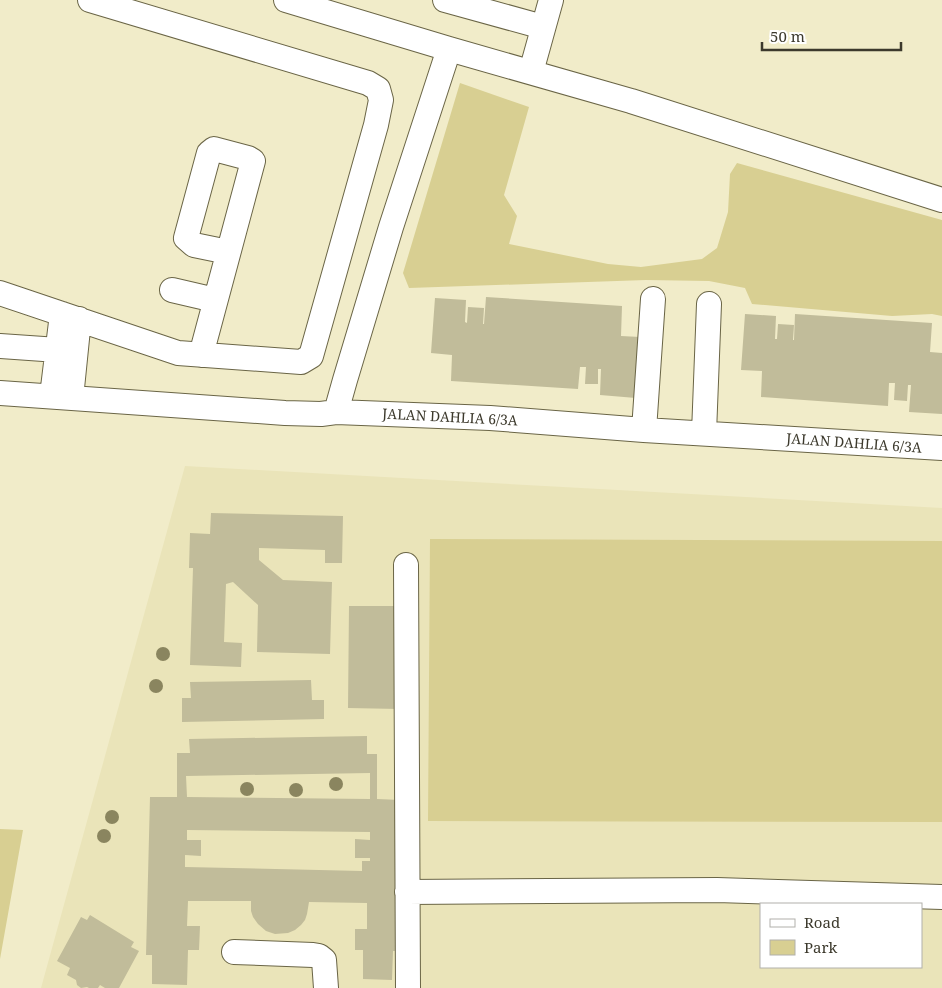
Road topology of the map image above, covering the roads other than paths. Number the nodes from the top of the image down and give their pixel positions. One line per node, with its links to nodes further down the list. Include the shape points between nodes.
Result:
1 (90, 0): 19 (street, via 368,83 378,89 381,100 376,125 311,356 301,362)
2 (286, 0): 5 (street)
3 (445, 0): 6 (street)
4 (551, 0): 6 (street)
5 (324, 5): 7 (street)
6 (543, 28): 8 (street)
7 (449, 49): 8 (street); 22 (street)
8 (531, 72): 9 (street)
9 (942, 200)
10 (228, 252): 14 (street)
11 (172, 290): 14 (street)
12 (0, 294): 16 (street)
13 (653, 299): 23 (street)
14 (215, 300): 19 (street)
15 (709, 304): 24 (street)
16 (71, 317): 18 (street); 19 (street, via 178,353); 21 (street)
17 (0, 346): 18 (street)
18 (58, 350): 21 (street)
19 (201, 355)
20 (0, 393): 21 (street, JALAN DAHLIA 6/3A)
21 (61, 397): 22 (street, JALAN DAHLIA 6/3A, via 285,413)
22 (336, 412): 23 (street, JALAN DAHLIA 6/3A, via 490,418)
23 (644, 430): 24 (street, JALAN DAHLIA 6/3A)
24 (704, 433): 25 (street, JALAN DAHLIA 6/3A)
25 (942, 448)
26 (406, 565): 27 (street)
27 (408, 892): 28 (street, via 717,890); 31 (street)
28 (942, 897)
29 (234, 952): 30 (street, via 319,956 324,960)
30 (326, 988)
31 (408, 988)

